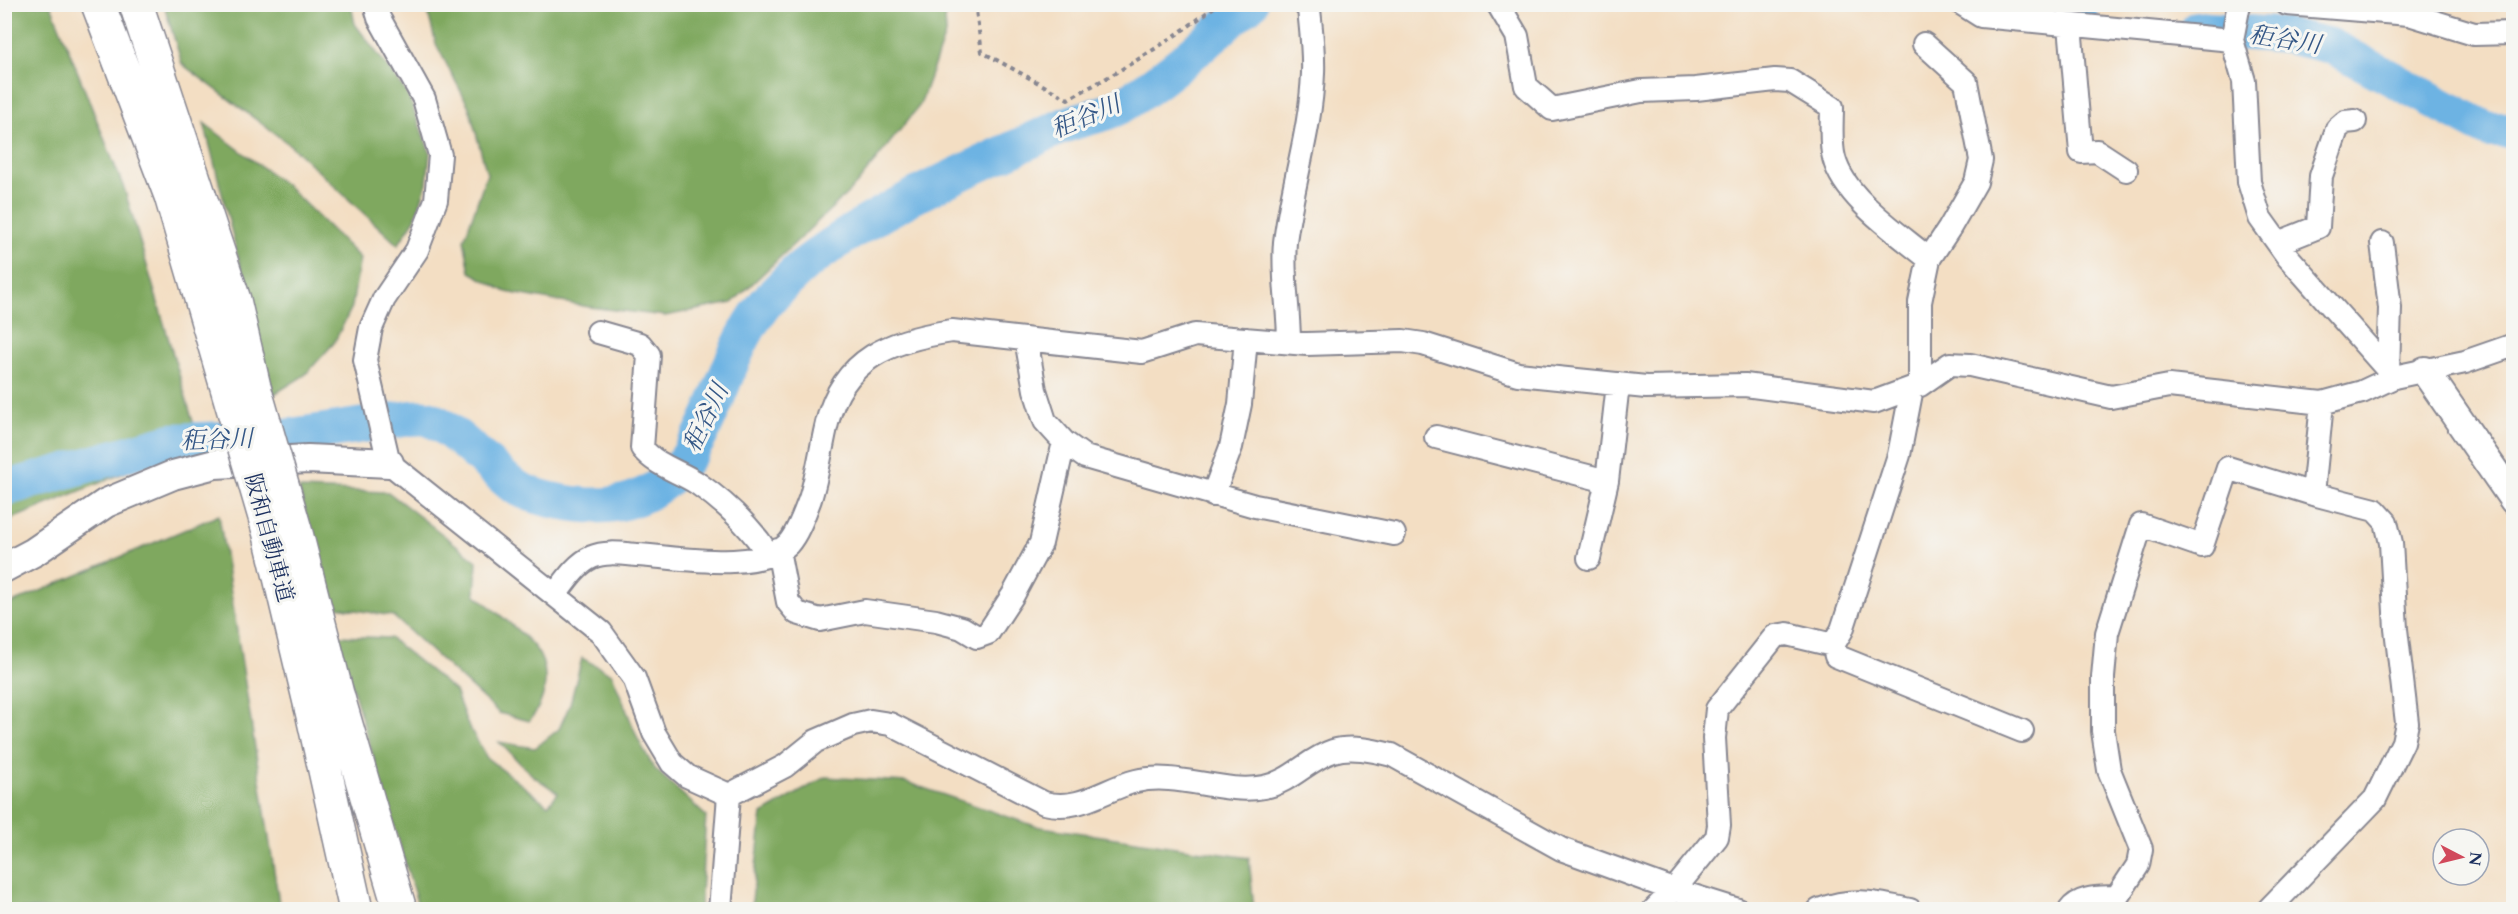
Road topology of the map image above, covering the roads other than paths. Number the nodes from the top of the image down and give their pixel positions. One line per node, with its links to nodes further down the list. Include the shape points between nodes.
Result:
1 (98, 4): 41 (highway, 阪和自動車道, bridge, via 171,196 269,531)
2 (136, 4): 41 (highway, 阪和自動車道, bridge, via 234,300 254,387 296,533)
3 (375, 4): 30 (street, via 424,99 440,155 436,200 417,250 384,299 371,328 365,360)
4 (1498, 4): 17 (street, via 1517,36 1526,86 1552,109 1641,91 1790,81 1832,107 1833,156 1839,176 1860,201)
5 (1962, 4): 9 (street, via 1981,16)
6 (2287, 4): 10 (street, via 2409,14 2474,34)
7 (1310, 6): 21 (street, via 1313,73 1284,267)
8 (2237, 9): 11 (street)
9 (2062, 18): 11 (street); 14 (street, via 2081,152 2097,151)
10 (2514, 33)
11 (2232, 40): 15 (street, via 2244,81 2250,182 2260,218)
12 (1924, 44): 17 (street, via 1966,82 1981,160 1976,182)
13 (2355, 121): 15 (street, via 2344,122 2337,129 2321,176 2318,227)
14 (2126, 170)
15 (2278, 243): 24 (street)
16 (2382, 243): 24 (street, via 2390,308)
17 (1929, 259): 26 (street, via 1920,302)
18 (598, 332): 36 (street, via 640,344 649,355 642,448 650,458 696,482 740,516)
19 (1026, 339): 20 (street, via 1142,351 1195,335); 29 (street, via 1045,421); 36 (street, via 952,331 921,335 883,348 855,369 835,395 805,512 788,543)
20 (1246, 339): 21 (street); 33 (street, via 1231,447)
21 (1289, 342): 25 (street, via 1403,341 1518,374)
22 (2514, 345): 23 (street)
23 (2425, 371): 24 (street); 34 (street)
24 (2391, 373): 27 (street, via 2362,392)
25 (1618, 384): 26 (street, via 1745,385 1874,402); 31 (street)
26 (1916, 386): 27 (street, via 1950,364 1970,365 2111,397 2169,386); 40 (street, via 1899,455 1842,630)
27 (2322, 403): 32 (street)
28 (1436, 437): 31 (street)
29 (1064, 442): 33 (street, via 1085,457); 36 (street, via 1041,543 988,633 977,637 936,621 865,611 820,620 797,613 788,602)
30 (389, 463): 38 (street, via 308,459 215,464 173,475 106,502); 39 (street)
31 (1607, 481): 37 (street)
32 (2313, 494): 53 (street, via 2228,468 2202,546 2141,525 2107,633 2103,677 2103,731 2109,770 2141,849 2138,865 2117,897 2076,902); 54 (street, via 2375,510 2386,522 2407,723 2403,742 2374,800)
33 (1213, 495): 35 (street)
34 (2514, 500)
35 (1394, 534)
36 (774, 552): 39 (street, via 741,562 615,553 593,556 579,565)
37 (1589, 558)
38 (4, 568)
39 (555, 595): 43 (street, via 601,632 634,678 654,733 672,763 687,776)
40 (1833, 645): 42 (street, via 1836,656); 44 (street, via 1787,634 1775,636 1717,709 1717,837)
41 (324, 701): 45 (highway, 阪和自動車道); 46 (highway, 阪和自動車道); 47 (highway)
42 (2022, 731)
43 (729, 795): 44 (street, via 785,766 816,741 872,721 890,724 1044,803 1061,807 1136,781 1164,778 1264,787 1286,779 1334,750 1357,749 1392,755 1561,849); 48 (street)
44 (1674, 890): 49 (street); 50 (street)
45 (356, 909)
46 (386, 909)
47 (400, 909)
48 (720, 909)
49 (1654, 909)
50 (1738, 909)
51 (1819, 909): 52 (street, via 1840,902 1867,902)
52 (1910, 909)
53 (2070, 909)
54 (2268, 909)

